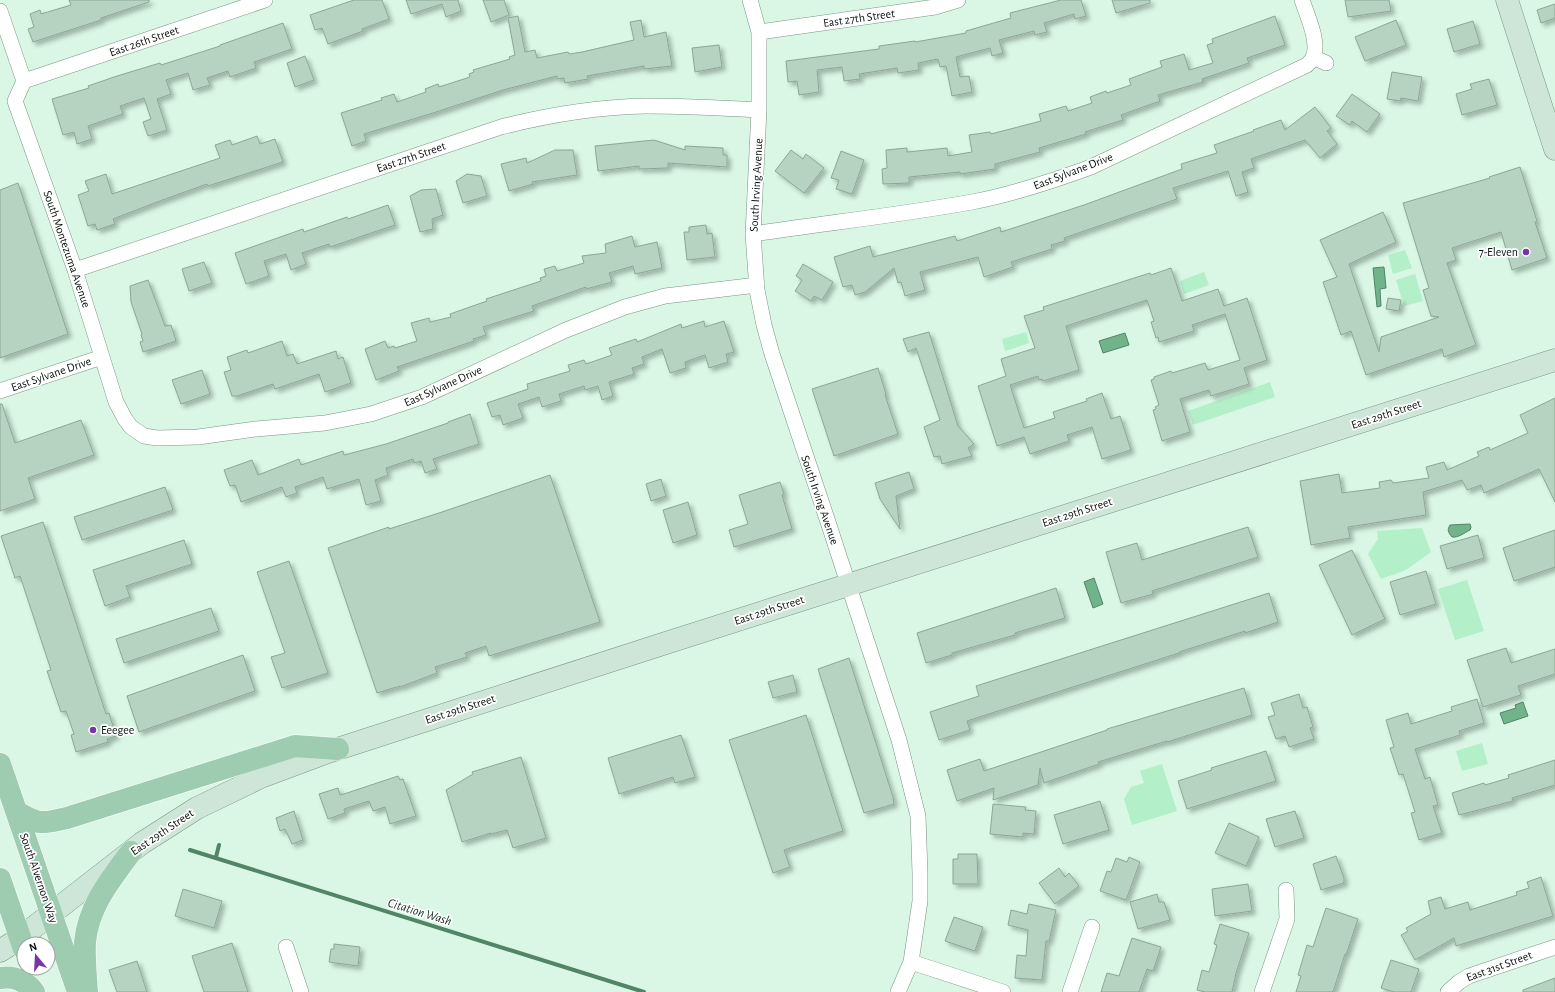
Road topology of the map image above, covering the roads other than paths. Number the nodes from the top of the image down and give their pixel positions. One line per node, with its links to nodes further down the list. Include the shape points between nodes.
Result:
1 (265, 0): 8 (street, East 26th Street)
2 (750, 0): 7 (street, South Irving Avenue)
3 (958, 0): 7 (street, East 27th Street, via 935,7)
4 (1302, 0): 12 (street, East Sylvane Drive, via 1320,60 1091,167 1058,180 973,202)
5 (1507, 0): 10 (street)
6 (0, 11): 8 (street)
7 (759, 32): 9 (street, South Irving Avenue)
8 (24, 81): 13 (street, South Montezuma Avenue, via 15,101)
9 (759, 110): 12 (street, South Irving Avenue); 13 (street, East 27th Street, via 646,106 602,108 525,121)
10 (1551, 125): 11 (street)
11 (1555, 149)
12 (753, 234): 14 (street, South Irving Avenue)
13 (75, 270): 15 (street, South Montezuma Avenue)
14 (757, 285): 18 (street, East Sylvane Drive, via 665,296 625,307 566,330 422,396 365,415 324,423 198,437 144,436 131,427); 19 (street, South Irving Avenue, via 772,354)
15 (102, 357): 17 (street, East Sylvane Drive); 18 (street, South Montezuma Avenue, via 116,402)
16 (1555, 360): 19 (street, East 29th Street)
17 (0, 391)
18 (124, 418)
19 (849, 584): 20 (street, East 29th Street); 34 (street, South Irving Avenue, via 899,740 918,816 920,901)
20 (338, 749): 22 (main road, via 295,746 67,818 43,823 31,821); 23 (street, East 29th Street, via 237,788 197,808)
21 (0, 764): 22 (main road, South Alvernon Way)
22 (17, 812): 26 (main road, South Alvernon Way)
23 (131, 852): 26 (street, East 29th Street); 40 (main road, via 90,916 85,942)
24 (0, 880): 28 (main road)
25 (1286, 890): 45 (street, via 1287,919)
26 (51, 914): 29 (street, East 29th Street); 39 (main road, South Alvernon Way)
27 (1092, 927): 44 (street)
28 (19, 936)
29 (30, 936)
30 (16, 946): 33 (street, East 29th Street)
31 (286, 947): 41 (street)
32 (1555, 947): 46 (street, East 31st Street, via 1469,976)
33 (0, 951)
34 (911, 962): 42 (street, South Irving Avenue); 43 (street)
35 (33, 976): 38 (main road)
36 (0, 978): 37 (main road, via 22,980)
37 (34, 992)
38 (39, 992)
39 (78, 992)
40 (87, 992)
41 (301, 992)
42 (898, 992)
43 (1003, 992)
44 (1070, 992)
45 (1262, 992)
46 (1448, 992)

